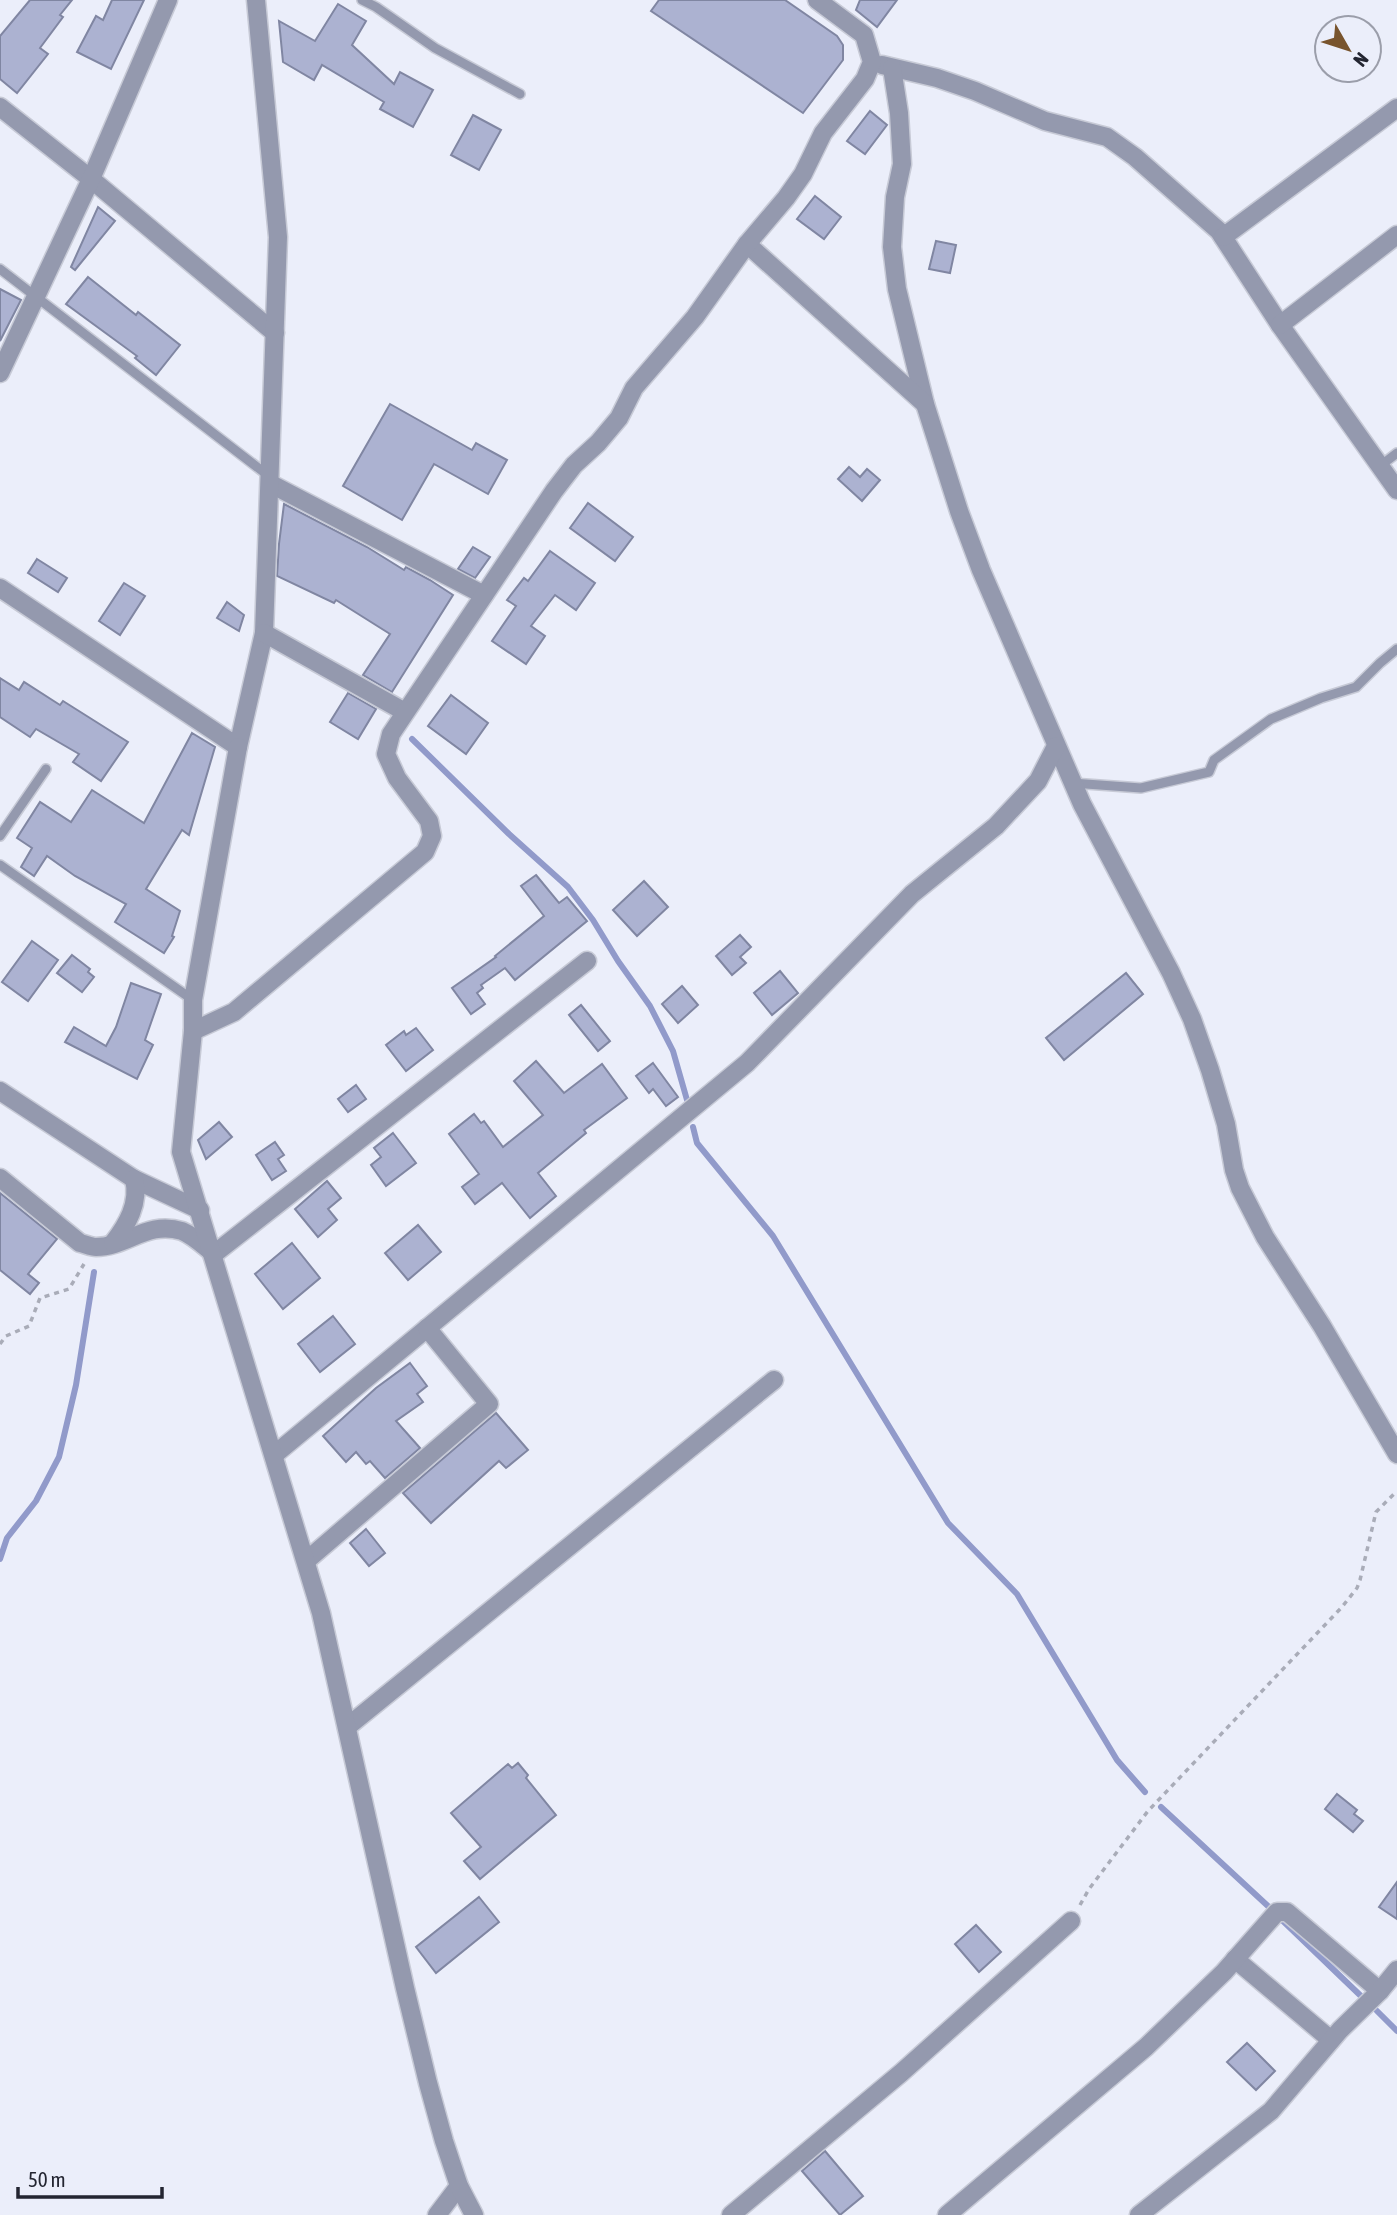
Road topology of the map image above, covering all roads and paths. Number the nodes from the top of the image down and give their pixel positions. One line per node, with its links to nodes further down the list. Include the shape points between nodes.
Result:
1 (168, 0): 10 (street)
2 (256, 0): 17 (street, via 278,237)
3 (362, 0): 7 (lane, via 435,48)
4 (817, 0): 5 (street, via 864,35)
5 (873, 62): 6 (street); 13 (street, via 823,133 803,174)
6 (892, 68): 12 (street, via 937,78 1045,121 1107,137 1189,202); 19 (street, via 902,164 892,247 897,289)
7 (520, 94)
8 (0, 107): 10 (street)
9 (1397, 107): 12 (street)
10 (91, 179): 15 (street); 17 (street)
11 (1397, 235): 16 (street)
12 (1223, 237): 16 (street)
13 (747, 244): 19 (street); 25 (street, via 695,317 634,388 618,418 554,491)
14 (0, 269): 15 (lane)
15 (35, 296): 18 (street); 22 (lane)
16 (1280, 324): 21 (street)
17 (275, 333): 22 (street)
18 (0, 373)
19 (925, 404): 29 (street, via 976,558)
20 (1397, 453): 21 (lane)
21 (1380, 466): 23 (street)
22 (271, 481): 25 (street); 26 (street)
23 (1397, 490)
24 (0, 588): 30 (street)
25 (484, 595): 28 (street)
26 (264, 634): 28 (street); 30 (street)
27 (1397, 649): 32 (lane, via 1356,687 1271,719 1214,760 1209,772 1141,788)
28 (405, 712): 37 (street, via 391,734 386,754 397,778 429,821 432,836 425,852 234,1012)
29 (1056, 746): 32 (street); 44 (street, via 1038,781 996,826 912,894 747,1063)
30 (238, 747): 36 (street)
31 (46, 769): 33 (lane)
32 (1072, 783): 47 (street, via 1192,1019 1226,1124 1240,1188)
33 (0, 836)
34 (0, 865): 36 (lane)
35 (587, 961): 43 (street)
36 (194, 1000): 37 (street)
37 (193, 1031): 41 (street, via 181,1152)
38 (0, 1091): 40 (street)
39 (0, 1178): 42 (street, via 80,1243)
40 (134, 1179): 41 (street); 42 (street, via 132,1211 121,1233)
41 (200, 1210): 43 (street)
42 (103, 1246): 43 (street, via 145,1230 167,1229 181,1231); 45 (path, via 69,1289 40,1298 29,1325)
43 (214, 1254): 48 (street)
44 (427, 1328): 48 (street); 50 (street, via 489,1404)
45 (0, 1344)
46 (774, 1380): 51 (street)
47 (1397, 1454)
48 (274, 1455): 50 (street)
49 (1397, 1491): 52 (path, via 1376,1513 1357,1588 1148,1811 1089,1888)
50 (306, 1561): 51 (street)
51 (347, 1727): 57 (street, via 405,1988)
52 (1071, 1921): 60 (street, via 901,2073)
53 (1235, 1959): 55 (street, via 1277,1912 1287,1912); 56 (street); 61 (street, via 1146,2047)
54 (1397, 1970): 55 (street)
55 (1380, 1991): 56 (street)
56 (1331, 2040): 62 (street, via 1271,2110)
57 (459, 2186): 58 (street); 59 (street)
58 (437, 2215)
59 (474, 2215)
60 (731, 2215)
61 (947, 2215)
62 (1139, 2215)

